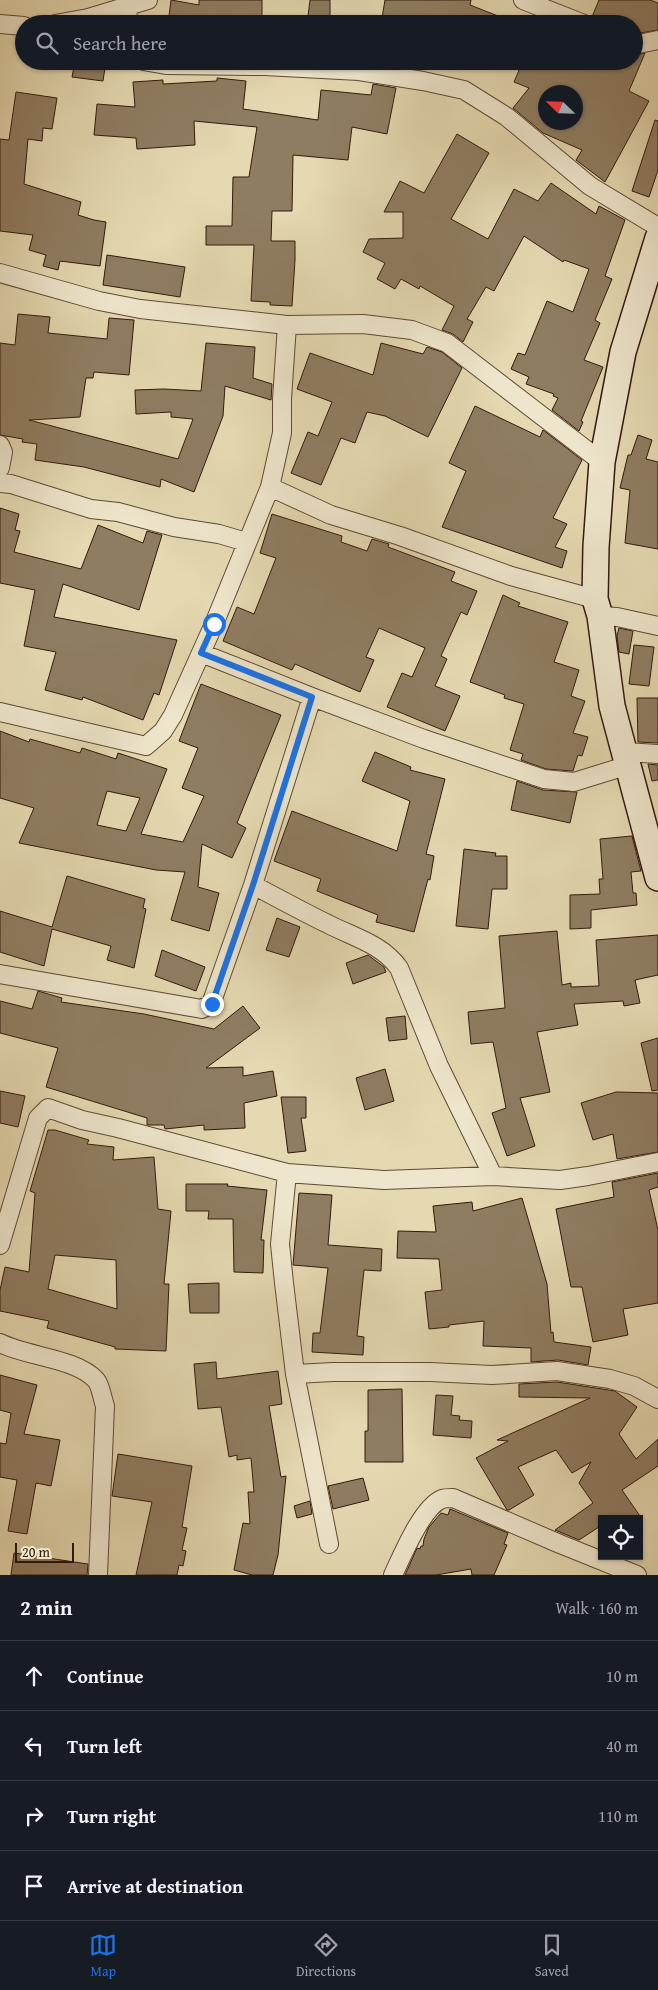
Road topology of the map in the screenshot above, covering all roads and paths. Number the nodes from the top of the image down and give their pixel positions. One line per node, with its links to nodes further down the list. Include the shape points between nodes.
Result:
1 (148, 0): 3 (street)
2 (523, 0): 6 (street)
3 (128, 6): 4 (street); 5 (street)
4 (98, 15)
5 (128, 15)
6 (561, 15)
7 (0, 24): 8 (street)
8 (15, 25)
9 (658, 40): 10 (street)
10 (643, 43)
11 (328, 70): 12 (street, via 423,81 464,90 507,117 590,186)
12 (658, 227)
13 (658, 238): 17 (street, via 623,352)
14 (0, 273): 15 (street, via 140,309)
15 (286, 325): 17 (street, via 363,324 412,330 447,343); 20 (street, via 282,433)
16 (0, 445): 18 (street, via 3,452)
17 (602, 462): 22 (street, via 596,547)
18 (0, 468)
19 (0, 483): 21 (street, via 91,509 118,512)
20 (270, 488): 21 (street); 22 (street, via 331,515 400,536)
21 (246, 542): 24 (street)
22 (597, 607): 23 (street, via 617,617); 28 (street, via 612,706)
23 (658, 626)
24 (201, 653): 25 (street); 26 (street, via 174,715 163,731 146,746)
25 (312, 697): 28 (street, via 424,740 544,779 574,782); 30 (street)
26 (0, 712)
27 (658, 754): 28 (street)
28 (627, 759): 29 (street)
29 (658, 878)
30 (253, 885): 31 (street, via 212,1004 202,1009); 34 (street, via 382,949 392,958 439,1066)
31 (0, 974)
32 (658, 1162): 34 (street, via 560,1180)
33 (287, 1173): 34 (street, via 384,1180); 35 (street, via 98,1125 48,1108 38,1118); 37 (street, via 280,1244)
34 (493, 1176)
35 (0, 1246)
36 (0, 1343): 41 (street, via 83,1369 97,1382 104,1406)
37 (295, 1374): 38 (street, via 430,1372 492,1376 558,1371 610,1379 634,1386); 39 (street)
38 (658, 1399)
39 (329, 1544)
40 (610, 1570): 42 (street, via 454,1498 442,1499 430,1508 412,1534); 43 (street)
41 (98, 1575)
42 (393, 1575)
43 (637, 1575)

